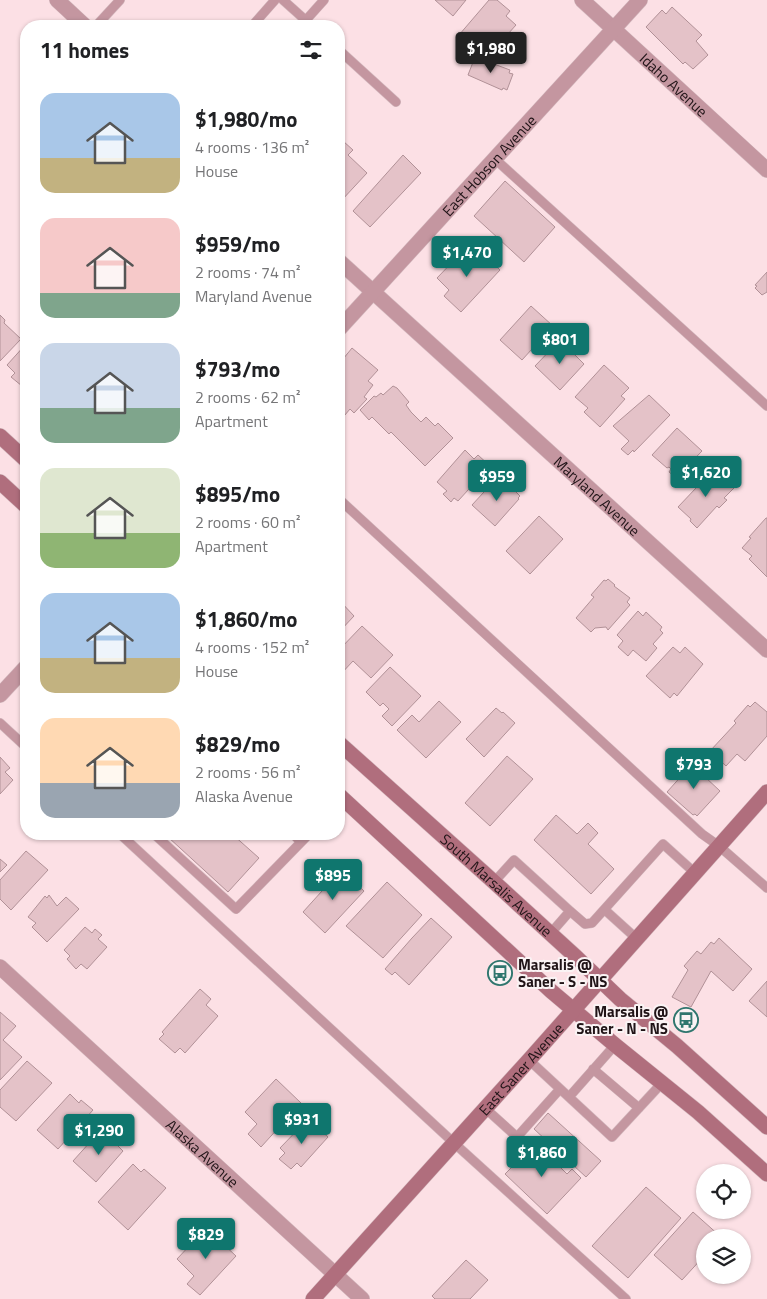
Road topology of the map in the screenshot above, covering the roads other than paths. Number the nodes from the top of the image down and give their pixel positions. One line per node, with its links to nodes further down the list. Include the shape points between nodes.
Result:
1 (57, 0): 8 (street)
2 (120, 0): 9 (lane)
3 (275, 0): 10 (lane)
4 (283, 0): 11 (lane)
5 (324, 0): 12 (lane)
6 (582, 0): 13 (street, Idaho Avenue)
7 (640, 0): 13 (street, East Hobson Avenue)
8 (79, 20)
9 (102, 20)
10 (257, 20)
11 (306, 20)
12 (311, 20)
13 (613, 30): 16 (street, East Hobson Avenue); 17 (street, Idaho Avenue)
14 (345, 55): 15 (lane)
15 (396, 102)
16 (494, 159): 19 (street, East Hobson Avenue); 21 (lane)
17 (767, 170)
18 (345, 267): 19 (street, Maryland Avenue)
19 (372, 292): 20 (street, East Hobson Avenue); 27 (street, Maryland Avenue)
20 (345, 322)
21 (767, 406)
22 (0, 436): 23 (main road)
23 (20, 454)
24 (0, 482): 25 (main road)
25 (20, 500)
26 (345, 505): 38 (lane, via 702,834)
27 (767, 650)
28 (20, 673): 29 (street)
29 (0, 695)
30 (0, 723): 31 (lane)
31 (20, 741)
32 (345, 748): 40 (main road, South Marsalis Avenue)
33 (767, 792): 38 (main road, East Saner Avenue)
34 (345, 804): 48 (main road)
35 (126, 840): 58 (lane)
36 (161, 840): 37 (lane, via 236,909)
37 (301, 842)
38 (719, 846): 39 (main road, East Saner Avenue); 41 (lane)
39 (695, 873): 42 (lane, via 663,844); 45 (main road, East Saner Avenue)
40 (494, 882): 43 (lane, via 514,860); 44 (main road, South Marsalis Avenue)
41 (767, 888)
42 (605, 910): 43 (lane, via 592,923 585,924); 45 (lane)
43 (570, 911): 44 (lane)
44 (550, 934): 47 (main road, South Marsalis Avenue)
45 (637, 939): 47 (main road, East Saner Avenue)
46 (0, 967): 60 (street, Alaska Avenue)
47 (600, 980): 48 (main road, East Saner Avenue); 57 (main road, South Marsalis Avenue)
48 (574, 1010): 49 (main road); 50 (main road, East Saner Avenue)
49 (614, 1045): 51 (lane); 52 (main road)
50 (530, 1060): 53 (lane); 56 (main road, East Saner Avenue)
51 (593, 1069): 54 (lane); 55 (lane)
52 (662, 1083): 55 (lane); 59 (main road)
53 (560, 1089): 54 (lane); 56 (lane, via 517,1138)
54 (568, 1096): 55 (lane, via 612,1137)
55 (639, 1108)
56 (486, 1109): 58 (main road, East Saner Avenue)
57 (767, 1127)
58 (454, 1143): 60 (main road, East Saner Avenue); 63 (lane)
59 (767, 1174)
60 (334, 1274): 61 (main road, East Saner Avenue); 62 (street, Alaska Avenue)
61 (313, 1299)
62 (362, 1299)
63 (626, 1299)

